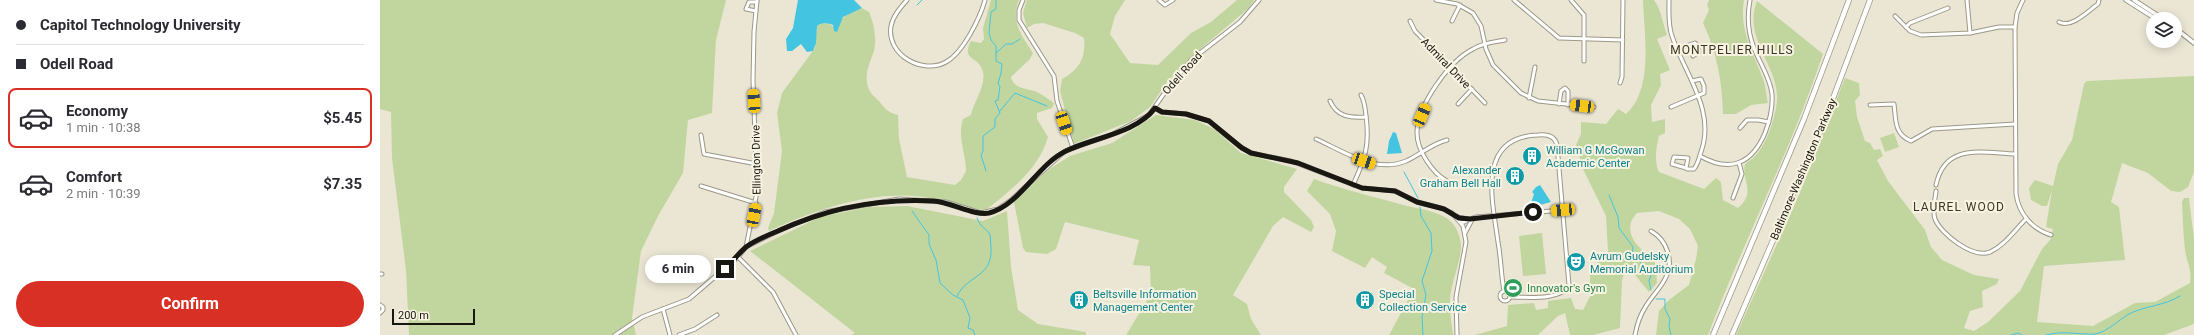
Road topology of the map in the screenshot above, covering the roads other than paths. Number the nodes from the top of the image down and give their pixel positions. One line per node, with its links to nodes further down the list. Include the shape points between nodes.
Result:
1 (907, 0): 2 (street, via 892,23 891,38 904,57 923,66 943,64 956,53 979,16)
2 (985, 0)
3 (1023, 0): 68 (street, via 1019,10 1020,22 1054,76 1058,101)
4 (1159, 0): 5 (street, via 1165,5)
5 (1173, 0)
6 (1259, 0): 58 (street, Odell Road, via 1233,28 1192,60)
7 (1436, 0): 21 (street)
8 (1514, 0): 35 (street, via 1559,38)
9 (1571, 0): 35 (street, via 1584,15)
10 (1623, 0): 36 (street)
11 (1669, 0): 39 (street, via 1669,25)
12 (1750, 0): 62 (street, via 1750,37 1771,88 1772,109)
13 (1849, 0): 106 (highway, Baltimore-Washington Parkway, via 1804,119)
14 (1870, 0): 107 (highway, Baltimore-Washington Parkway, via 1820,132)
15 (1967, 0): 32 (street)
16 (2023, 0): 31 (street, via 2017,13)
17 (2099, 0): 29 (street, via 2098,4 2075,21 2065,24)
18 (2126, 0): 25 (main road)
19 (2134, 0): 24 (main road)
20 (757, 1): 23 (street, Ellington Drive); 23 (street, via 749,2 746,8)
21 (1460, 5): 28 (street); 38 (street, via 1477,19 1483,30)
22 (1948, 8): 30 (street)
23 (756, 11): 74 (street, Ellington Drive, via 753,80)
24 (2152, 12)
25 (2146, 13)
26 (1895, 16): 30 (street)
27 (1410, 21): 43 (street, Admiral Drive, via 1415,31)
28 (1452, 21)
29 (2059, 22)
30 (1906, 27): 32 (street, via 1921,35)
31 (2015, 27): 32 (street, via 1999,27); 63 (street)
32 (1970, 33)
33 (2182, 33): 37 (main road)
34 (1505, 40): 38 (street)
35 (1585, 40): 36 (street); 41 (street)
36 (1623, 40): 45 (street)
37 (2194, 42)
38 (1485, 44): 43 (street, via 1471,50); 49 (street, via 1490,59 1498,70 1514,88)
39 (1677, 49): 40 (street, via 1695,43 1699,52); 44 (street)
40 (1694, 56)
41 (1584, 61)
42 (1535, 67): 49 (street)
43 (1450, 68): 46 (street, Admiral Drive); 69 (street, via 1435,85 1419,124 1418,140)
44 (1692, 81): 48 (street); 48 (street, via 1700,78 1703,83 1705,91)
45 (1620, 83)
46 (1472, 89): 51 (street, Admiral Drive); 52 (street)
47 (1360, 95): 61 (street, via 1365,104)
48 (1699, 97): 57 (street); 71 (street, via 1705,123 1704,143)
49 (1529, 98): 53 (street)
50 (1330, 101): 61 (street, via 1335,110 1344,116)
51 (1485, 103)
52 (1458, 104)
53 (1559, 104): 54 (street); 54 (street, via 1561,91 1565,88 1568,91)
54 (1568, 105): 56 (street)
55 (1870, 105): 63 (street, via 1894,104 1896,127 1904,138 1911,141 1932,129)
56 (1594, 107)
57 (1671, 107)
58 (1155, 108): 59 (street); 60 (street, Odell Road)
59 (1162, 112): 60 (street); 77 (street, via 1186,114 1206,120 1251,153 1298,163)
60 (1150, 115): 68 (street, Odell Road, via 1114,134)
61 (1366, 117): 72 (street, via 1368,142)
62 (1769, 122): 64 (street, via 1750,120 1743,123); 73 (street, via 1755,152)
63 (2015, 124): 70 (street)
64 (1740, 128)
65 (701, 134): 74 (street, via 704,154)
66 (1316, 139): 72 (street)
67 (1447, 140): 69 (street)
68 (1073, 148): 92 (street, Odell Road, via 1058,156 1006,204 990,212 972,211 946,202 890,200 824,212)
69 (1422, 151): 72 (street, via 1394,165); 76 (street, via 1434,171)
70 (2015, 154): 78 (street, via 1962,154 1944,165); 87 (street, via 2016,199)
71 (1700, 156): 73 (street, via 1722,164); 75 (street, via 1694,169)
72 (1364, 161): 77 (street)
73 (1739, 163): 81 (street, via 1742,174)
74 (757, 164): 82 (street, Ellington Drive)
75 (1686, 168): 75 (street, via 1672,164 1674,157 1687,157)
76 (1447, 181)
77 (1353, 185): 85 (street, via 1395,191 1417,202 1444,209)
78 (1936, 185)
79 (701, 186): 82 (street)
80 (1936, 191): 87 (street, via 1934,216 1938,225 1971,251 1981,253 1992,250 2010,237)
81 (1733, 198)
82 (756, 203): 92 (street, Ellington Drive)
83 (1563, 210): 84 (street); 84 (street, via 1556,141 1546,135 1534,135 1512,142 1496,161 1491,179); 95 (street, via 1568,288 1562,293 1545,296)
84 (1494, 216): 86 (street); 94 (street)
85 (1457, 217): 86 (street); 88 (street)
86 (1471, 218): 88 (street); 90 (street)
87 (2026, 219): 91 (street)
88 (1462, 223): 90 (street)
89 (1651, 231): 105 (street, via 1661,238 1666,246 1669,268 1643,310)
90 (1465, 232): 104 (street, via 1466,248 1456,298)
91 (2051, 235)
92 (746, 247): 93 (street, Odell Road)
93 (738, 257): 97 (street, Odell Road, via 689,299); 103 (street, via 773,292)
94 (1504, 291): 95 (street, via 1508,291); 95 (street, via 1500,294 1501,299 1506,301)
95 (1510, 297)
96 (380, 306): 98 (street, via 383,310)
97 (663, 309): 100 (street, Odell Road, via 638,318); 101 (street)
98 (380, 313)
99 (717, 315): 102 (street, via 695,329)
100 (615, 335)
101 (670, 335)
102 (679, 335)
103 (796, 335)
104 (1457, 335)
105 (1635, 335)
106 (1713, 335)
107 (1732, 335)

